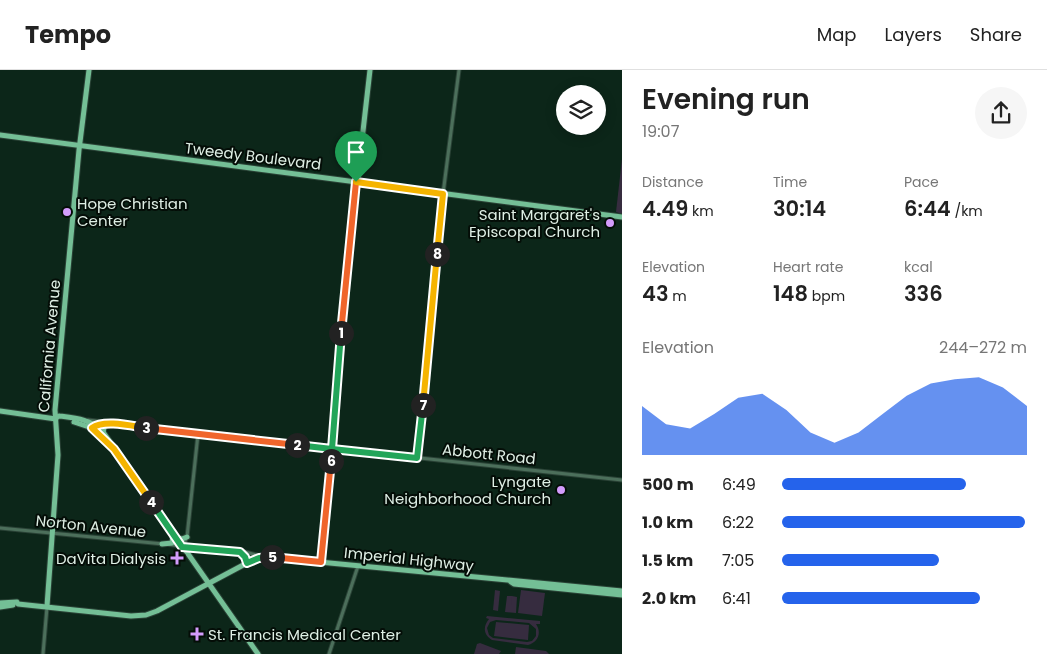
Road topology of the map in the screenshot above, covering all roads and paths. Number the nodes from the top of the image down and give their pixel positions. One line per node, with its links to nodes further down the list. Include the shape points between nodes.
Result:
1 (89, 70): 5 (main road, California Avenue)
2 (370, 70): 6 (main road)
3 (459, 70): 7 (street)
4 (0, 135): 5 (main road, Tweedy Boulevard)
5 (80, 146): 6 (main road, Tweedy Boulevard); 10 (main road, California Avenue)
6 (356, 182): 7 (main road, Tweedy Boulevard); 18 (main road)
7 (443, 194): 8 (main road, Tweedy Boulevard); 19 (street)
8 (622, 217)
9 (0, 411): 10 (main road)
10 (55, 418): 11 (main road); 14 (main road); 22 (main road, California Avenue, via 58,455)
11 (85, 420): 13 (street, Abbott Road); 14 (main road)
12 (105, 424): 13 (street, Abbott Road); 14 (street, Abbott Road); 15 (main road)
13 (116, 424): 16 (street, Abbott Road)
14 (94, 426): 15 (main road); 17 (main road)
15 (103, 432): 17 (main road)
16 (198, 434): 18 (street, Abbott Road); 24 (street)
17 (114, 449): 23 (main road)
18 (332, 449): 19 (street, Abbott Road); 29 (main road)
19 (417, 458): 20 (street, Abbott Road)
20 (622, 480)
21 (0, 528): 22 (street, Norton Avenue)
22 (53, 533): 25 (street, Norton Avenue); 38 (main road, California Avenue)
23 (174, 534): 24 (main road, via 182,539); 25 (main road, via 173,542); 26 (main road)
24 (187, 537): 26 (street)
25 (162, 544): 26 (street, Norton Avenue)
26 (182, 547): 27 (street, Norton Avenue); 33 (main road)
27 (240, 552): 28 (street, Norton Avenue); 30 (street)
28 (267, 557): 29 (main road, Imperial Highway); 30 (main road, Imperial Highway)
29 (321, 562): 31 (main road, Imperial Highway)
30 (247, 563): 33 (main road, Imperial Highway)
31 (358, 566): 32 (main road, Imperial Highway); 42 (street)
32 (511, 582): 34 (main road, Imperial Highway); 35 (main road, Imperial Highway)
33 (208, 584): 38 (main road, Imperial Highway, via 142,616); 41 (main road)
34 (622, 591)
35 (622, 595)
36 (0, 603): 37 (main road, Imperial Highway)
37 (18, 604): 38 (main road, Imperial Highway); 39 (main road, Imperial Highway)
38 (47, 606): 40 (street, California Avenue)
39 (0, 607)
40 (43, 654)
41 (258, 654)
42 (329, 654)

